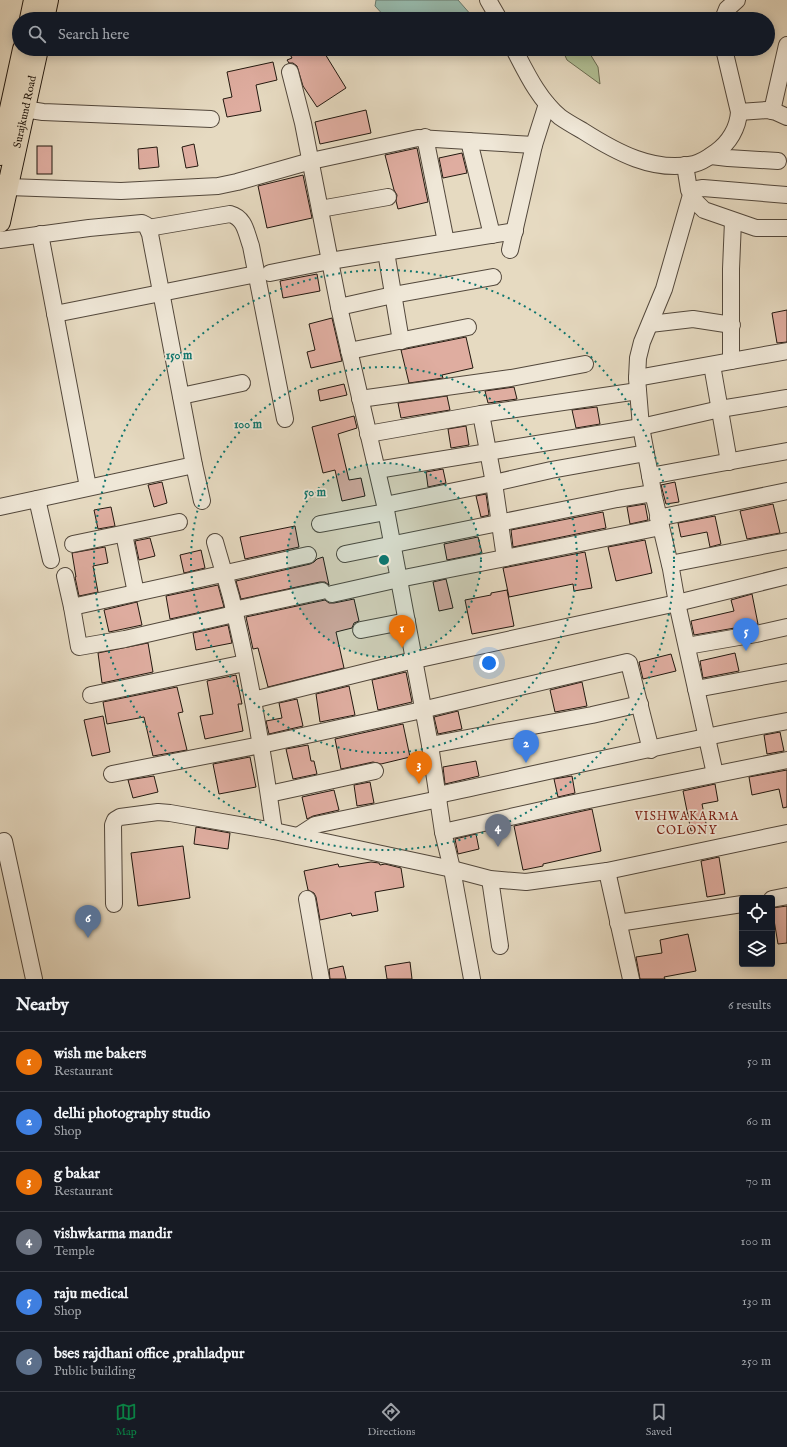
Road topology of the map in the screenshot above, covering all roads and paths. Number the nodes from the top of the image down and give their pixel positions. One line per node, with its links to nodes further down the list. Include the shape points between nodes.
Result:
1 (34, 0): 5 (main road)
2 (48, 0): 6 (main road)
3 (488, 0): 7 (street)
4 (737, 0): 8 (street)
5 (31, 12)
6 (45, 12)
7 (495, 12)
8 (726, 12)
9 (787, 45): 18 (street)
10 (20, 56): 15 (main road, Surajkund Road)
11 (36, 56): 17 (main road, Surajkund Road)
12 (518, 56): 16 (street)
13 (726, 56): 19 (street)
14 (290, 72): 27 (street)
15 (7, 93): 25 (main road, Surajkund Road)
16 (547, 104): 24 (street); 29 (street, via 560,117 607,146 643,161 666,166)
17 (24, 109): 21 (street); 30 (main road, Surajkund Road)
18 (772, 111): 19 (street); 20 (street)
19 (739, 112): 26 (street, via 739,119 730,139)
20 (787, 117)
21 (211, 119)
22 (425, 138): 23 (street); 27 (street); 43 (street)
23 (469, 141): 24 (street); 41 (street)
24 (534, 145): 39 (street)
25 (0, 155)
26 (711, 156): 28 (street); 29 (street, via 695,164)
27 (310, 161): 30 (street, via 218,186 121,191); 34 (street)
28 (778, 161)
29 (685, 165): 32 (street)
30 (8, 187): 36 (main road, Surajkund Road)
31 (787, 194): 32 (street, via 703,188)
32 (691, 195): 35 (street, via 704,210); 53 (street, via 664,289)
33 (388, 197): 34 (street)
34 (320, 209): 46 (street)
35 (733, 221): 38 (street, via 756,228); 54 (street)
36 (0, 222)
37 (148, 228): 40 (street, via 142,223); 47 (street, via 222,215 237,216 243,223); 49 (street)
38 (787, 228)
39 (515, 231): 41 (street); 44 (street)
40 (40, 234): 42 (street); 52 (street)
41 (492, 235): 43 (street)
42 (0, 240)
43 (446, 242): 45 (street)
44 (510, 250)
45 (386, 252): 46 (street); 50 (street)
46 (330, 262): 47 (street); 51 (street)
47 (263, 273): 49 (street); 69 (street)
48 (493, 277): 50 (street)
49 (161, 292): 52 (street); 64 (street)
50 (393, 295): 51 (street); 56 (street)
51 (339, 307): 57 (street)
52 (55, 314): 80 (street)
53 (650, 324): 54 (street, via 693,319); 63 (street, via 638,358)
54 (732, 325): 59 (street)
55 (468, 327): 56 (street)
56 (401, 341): 57 (street)
57 (349, 351): 66 (street)
58 (787, 351): 59 (street)
59 (731, 361): 61 (street)
60 (585, 364): 66 (street, via 511,378)
61 (712, 365): 63 (street); 67 (street)
62 (242, 383): 64 (street)
63 (638, 385): 68 (street); 70 (street)
64 (181, 396): 76 (street)
65 (787, 398): 67 (street)
66 (360, 399): 71 (street)
67 (720, 409): 70 (street); 75 (street)
68 (480, 414): 71 (street); 73 (street)
69 (285, 419)
70 (641, 427): 73 (street); 74 (street)
71 (368, 434): 77 (street)
72 (787, 451): 75 (street)
73 (488, 452): 77 (street); 79 (street)
74 (646, 453): 78 (street); 79 (street)
75 (729, 462): 78 (street)
76 (194, 464): 80 (street); 84 (street)
77 (377, 470): 86 (street)
78 (650, 476): 82 (street)
79 (494, 483): 86 (street); 88 (street)
80 (88, 487): 83 (street)
81 (787, 491): 89 (street)
82 (653, 493): 88 (street); 89 (street)
83 (37, 500): 85 (street); 99 (street)
84 (202, 501)
85 (0, 507)
86 (386, 509): 90 (street); 95 (street)
87 (179, 522): 91 (street)
88 (500, 522): 95 (street); 98 (street)
89 (660, 523): 98 (street); 100 (street)
90 (320, 524)
91 (124, 534): 94 (street); 105 (street)
92 (787, 541): 100 (street)
93 (215, 542): 101 (street)
94 (73, 544)
95 (392, 544): 96 (street); 104 (street)
96 (345, 554)
97 (308, 555): 101 (street)
98 (505, 558): 104 (street)
99 (51, 560)
100 (670, 564): 106 (street)
101 (224, 574): 105 (street); 108 (street)
102 (65, 576): 107 (street)
103 (787, 576): 106 (street)
104 (399, 579): 108 (street); 109 (street)
105 (136, 593): 107 (street)
106 (677, 603): 112 (street); 113 (street)
107 (72, 607): 108 (street, via 79,647 125,639)
108 (234, 612): 114 (street)
109 (406, 621): 111 (street); 113 (street)
110 (787, 627): 112 (street)
111 (361, 630)
112 (687, 646): 116 (street)
113 (414, 660): 118 (street); 120 (street)
114 (245, 663): 117 (street); 118 (street)
115 (787, 672): 116 (street)
116 (696, 689): 122 (street)
117 (91, 695)
118 (253, 700): 123 (street)
119 (640, 704): 120 (street, via 627,662); 124 (street); 125 (street)
120 (423, 709): 123 (street); 124 (street)
121 (787, 721): 122 (street)
122 (706, 736): 125 (street); 129 (street)
123 (261, 745): 128 (street); 130 (street)
124 (430, 745): 131 (street)
125 (651, 750): 131 (street)
126 (787, 760): 129 (street)
127 (375, 771): 130 (street)
128 (112, 774)
129 (715, 774): 133 (street)
130 (269, 794): 132 (street)
131 (439, 797): 133 (street); 135 (street, via 315,825)
132 (274, 831): 135 (street); 143 (street, via 170,813 120,817 113,825)
133 (443, 832): 137 (street)
134 (787, 833): 138 (street)
135 (298, 836): 137 (street)
136 (4, 841): 147 (street)
137 (452, 869): 139 (street); 149 (street)
138 (607, 871): 139 (street, via 541,881); 145 (street)
139 (490, 879): 146 (street)
140 (787, 896): 141 (street)
141 (775, 898)
142 (307, 899): 148 (street)
143 (114, 904)
144 (739, 904): 145 (street)
145 (618, 923): 150 (street)
146 (500, 946)
147 (34, 979)
148 (321, 979)
149 (472, 979)
150 (631, 979)

